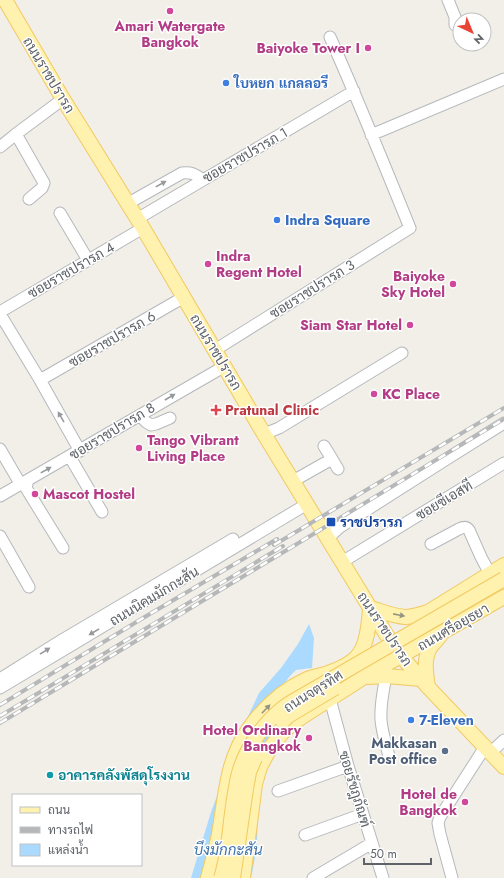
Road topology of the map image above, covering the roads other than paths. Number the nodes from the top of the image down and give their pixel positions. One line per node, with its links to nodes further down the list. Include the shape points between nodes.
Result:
1 (5, 0): 7 (main road, ถนนราชปรารภ)
2 (448, 0): 3 (street)
3 (453, 12)
4 (330, 37): 6 (street)
5 (504, 79): 9 (street)
6 (354, 91): 9 (street); 11 (street, ซอยราชปรารภ 1)
7 (64, 99): 8 (street); 13 (main road, ถนนราชปรารภ)
8 (16, 134): 10 (street); 12 (street, via 44,183)
9 (371, 135): 19 (street, ซอยราชปรารภ 3, via 410,228)
10 (0, 147)
11 (202, 180): 13 (street, one-way to 11, via 182,172 193,173); 15 (street, ซอยราชปรารภ 1)
12 (29, 199)
13 (128, 204): 15 (main road, ถนนราชปรารภ)
14 (60, 212): 16 (street)
15 (140, 224): 16 (street, ซอยราชปรารภ 4); 17 (main road, ถนนราชปรารภ)
16 (88, 260): 18 (street, ซอยราชปรารภ 4)
17 (184, 297): 19 (main road, ถนนราชปรารภ); 22 (street, ซอยราชปรารภ 6)
18 (0, 313): 22 (street)
19 (215, 350): 21 (main road, ถนนราชปรารภ)
20 (402, 353): 26 (street, via 279,428)
21 (225, 366): 23 (street, ซอยราชปรารภ 8, one-way to 21); 26 (main road, ถนนราชปรารภ)
22 (40, 380): 29 (street, one-way to 22)
23 (140, 414): 24 (street, via 151,425); 29 (street, ซอยราชปรารภ 8)
24 (170, 418)
25 (504, 423): 40 (street, via 340,527)
26 (264, 434): 34 (main road, ถนนราชปรารภ)
27 (324, 446): 31 (street)
28 (0, 449): 35 (street)
29 (80, 450): 30 (street, ซอยราชปรารภ 8)
30 (70, 457): 35 (street, ซอยราชปรารภ 8, one-way to 30); 38 (street)
31 (332, 459): 33 (street); 34 (street)
32 (504, 463): 43 (street, ซอยซีเอสที)
33 (338, 469)
34 (294, 481): 37 (main road, ถนนราชปรารภ)
35 (23, 483): 36 (street, ซอยราชปรารภ 8); 42 (street, via 27,484 26,488)
36 (0, 496)
37 (305, 501): 40 (main road, ถนนราชปรารภ); 55 (street, ถนนนิคมมักกะสัน, one-way to 37); 57 (street, ถนนนิคมมักกะสัน, one-way to 57)
38 (102, 512)
39 (0, 536): 47 (street)
40 (328, 538): 43 (main road, ถนนราชปรารภ)
41 (431, 544): 45 (street, via 463,527 467,528 481,557)
42 (63, 548)
43 (342, 562): 50 (main road, ถนนราชปรารภ)
44 (504, 565): 45 (main road, ถนนศรีอยุธยา)
45 (486, 576): 49 (main road, via 476,590 477,596 485,603); 50 (main road, ถนนศรีอยุธยา, one-way to 45, via 406,617 416,616 428,612)
46 (504, 579): 71 (main road, ถนนจตุรทิศ, bridge, via 304,695 269,721 247,752 239,772)
47 (29, 587)
48 (504, 589): 72 (main road, ถนนจตุรทิศ, bridge, via 304,706 276,727 256,755 249,772)
49 (499, 600): 51 (main road, ถนนศรีอยุธยา)
50 (370, 608): 52 (main road, ถนนราชปรารภ); 58 (main road, ถนนจตุรทิศ, via 369,626 360,654 342,667 305,680)
51 (444, 632): 52 (main road, ถนนศรีอยุธยา); 56 (main road, via 430,648)
52 (401, 656): 54 (main road, ถนนจตุรทิศ); 56 (main road, ถนนราชปรารภ)
53 (386, 676): 54 (main road); 56 (main road); 63 (street, via 381,720)
54 (364, 677): 59 (main road, ถนนจตุรทิศ)
55 (0, 678)
56 (425, 683): 62 (main road, ถนนราชปรารภ)
57 (0, 688)
58 (288, 690): 60 (main road, via 308,690 314,699); 70 (main road, ถนนจตุรทิศ, one-way to 58, via 233,758 250,726 267,707)
59 (330, 699): 60 (main road, ถนนจตุรทิศ); 64 (street, ซอยรัชฎภัณฑ์)
60 (312, 710): 73 (main road, ถนนจตุรทิศ, via 283,732 270,748 260,767 253,796)
61 (504, 740): 62 (street)
62 (487, 750): 65 (main road, ถนนราชปรารภ); 76 (street, via 438,823)
63 (389, 756)
64 (348, 766): 66 (street); 67 (street, ซอยรัชฎภัณฑ์)
65 (504, 767)
66 (278, 791)
67 (363, 814): 68 (street); 69 (street, ซอยรัชฎภัณฑ์)
68 (305, 835)
69 (372, 842): 74 (street); 75 (street, ซอยรัชฎภัณฑ์)
70 (208, 878)
71 (221, 878)
72 (233, 878)
73 (243, 878)
74 (313, 878)
75 (383, 878)
76 (452, 878)

